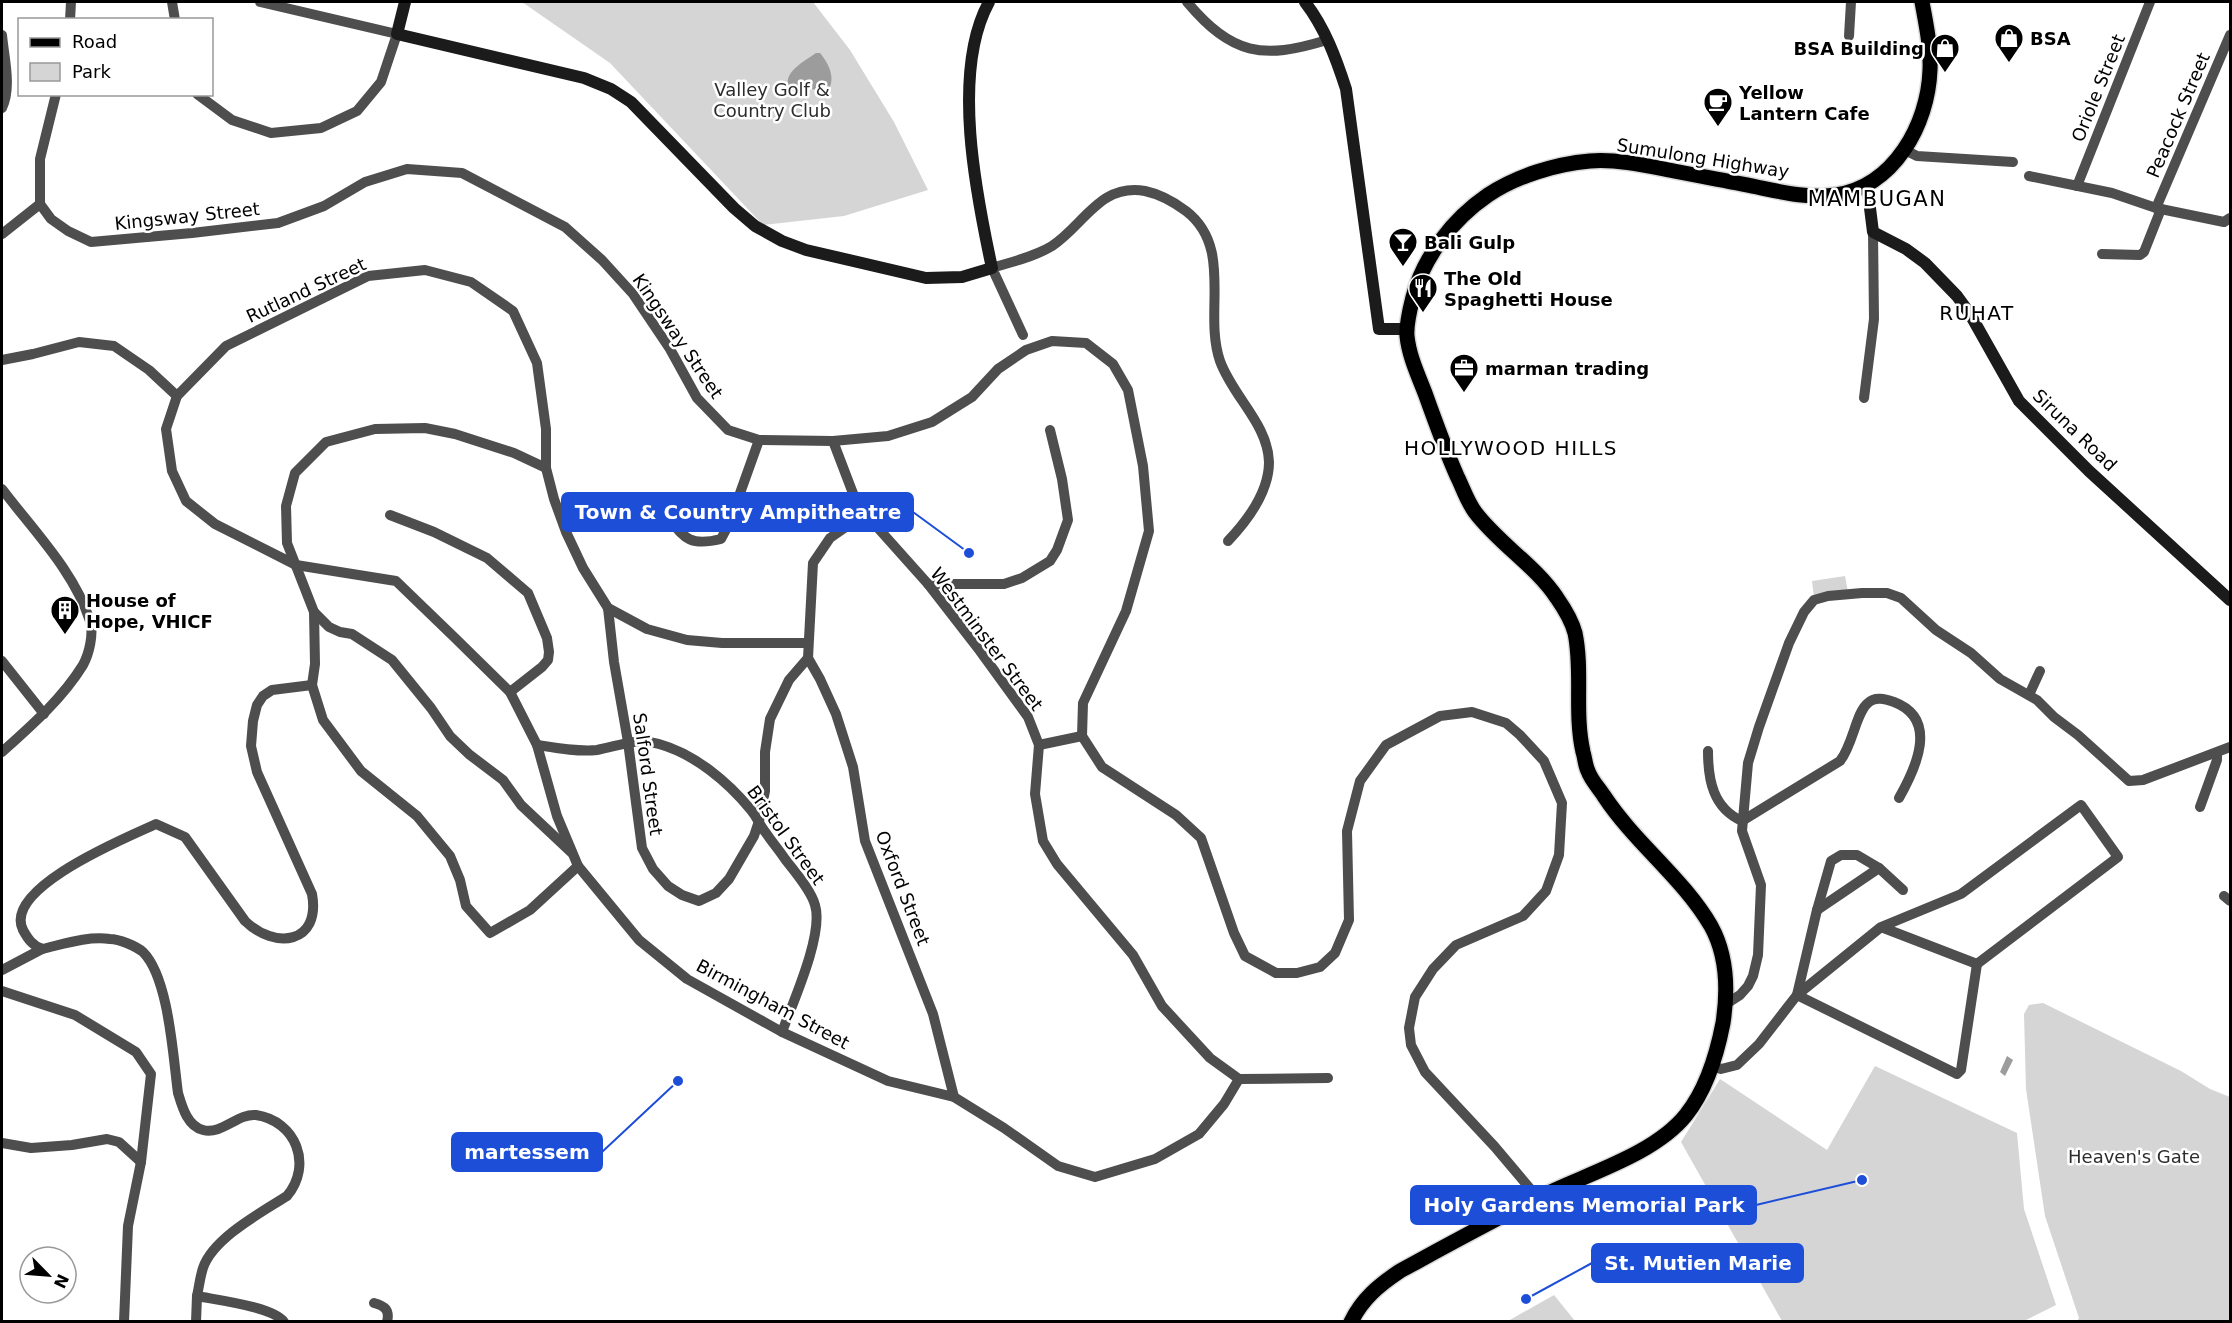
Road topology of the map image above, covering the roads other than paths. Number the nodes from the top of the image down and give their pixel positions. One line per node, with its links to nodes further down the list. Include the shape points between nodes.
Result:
1 (71, 2): 11 (street)
2 (172, 2): 12 (street)
3 (260, 2): 13 (street)
4 (405, 2): 13 (street)
5 (989, 2): 32 (street, via 974,50 969,108 979,208)
6 (1187, 2): 17 (street, via 1223,36 1253,50 1298,49)
7 (1305, 2): 17 (street)
8 (1851, 2): 16 (street)
9 (1922, 2): 21 (main road, Sumulong Highway, via 1930,73 1922,112)
10 (2150, 2): 25 (street, Oriole Street)
11 (70, 18)
12 (175, 18)
13 (397, 34): 19 (street, via 381,82 357,111 321,129 272,133 232,120); 32 (street, via 584,78 611,89 631,102 734,208 782,241 926,278 962,277)
14 (2, 35): 20 (street, via 7,76)
15 (2230, 35): 27 (street, Peacock Street)
16 (1849, 36)
17 (1327, 40): 33 (street, via 1346,89 1379,329)
18 (55, 96): 26 (street, via 39,159)
19 (200, 96)
20 (2, 108)
21 (1905, 150): 22 (street, via 1917,156); 24 (main road, Sumulong Highway, via 1885,173)
22 (2013, 162)
23 (2029, 176): 25 (street)
24 (1867, 184): 29 (street); 33 (main road, Sumulong Highway, via 1835,195 1816,196 1616,161 1590,161 1543,170 1503,185 1457,221 1424,268 1414,292)
25 (2077, 186): 27 (street)
26 (40, 204): 30 (street); 39 (street, Kingsway Street, via 51,219 91,242 278,223 324,206 365,182 406,169 462,173 565,227 602,260 633,294 697,398 728,430)
27 (2159, 208): 28 (street, via 2224,222); 31 (street, Peacock Street, via 2144,252)
28 (2230, 218)
29 (1873, 232): 37 (street, via 1874,319); 49 (street, Siruna Road, via 1925,263 1970,314 2019,401)
30 (2, 234)
31 (2102, 254)
32 (992, 268): 34 (street); 46 (street, via 1050,247 1101,200 1114,193 1146,191 1180,206 1195,218 1208,238 1214,262 1219,358 1228,382 1260,427 1268,450 1266,481 1242,526)
33 (1407, 329): 83 (main road, Sumulong Highway, via 1413,360 1444,447 1472,507 1499,540 1557,597 1574,628 1578,728 1588,771 1616,814 1713,929 1727,982)
34 (1023, 335)
35 (2, 360): 36 (street, via 79,342 114,346)
36 (177, 396): 41 (street, Rutland Street, via 226,346 368,276 425,270 471,282 513,311 537,363 546,429); 47 (street, Birmingham Street, via 166,429 172,471 186,501 215,524)
37 (1864, 398)
38 (1050, 430): 48 (street, via 1068,520 1050,561 1004,584)
39 (759, 440): 40 (street, Kingsway Street); 43 (street, via 721,539 703,543 687,539)
40 (833, 441): 44 (street, Westminster Street, via 854,496); 60 (street, Kingsway Street, via 888,436 932,423 972,397 998,369 1026,350 1052,341 1086,343 1113,364 1128,390 1143,466 1149,531 1126,611 1083,703)
41 (546, 468): 47 (street, via 482,441 425,428 375,429 326,442 295,472 286,506 287,543); 50 (street, Rutland Street, via 566,532)
42 (2, 489): 59 (street, via 70,577 91,623 91,641 84,664)
43 (661, 509)
44 (866, 513): 48 (street, Westminster Street); 52 (street, via 830,538 813,563)
45 (390, 515): 57 (street, via 487,558 528,593 548,638 548,660)
46 (1228, 541)
47 (296, 565): 51 (street); 57 (street, Birmingham Street, via 396,581)
48 (928, 584): 62 (street, Westminster Street, via 1028,717)
49 (2230, 600)
50 (608, 608): 52 (street, via 647,628 687,640); 61 (street, Salford Street)
51 (315, 612): 56 (street); 72 (street, via 328,627 352,634 392,660 450,736 503,780 521,805)
52 (808, 643): 53 (street)
53 (808, 658): 70 (street, Salford Street, via 789,680 770,719); 88 (street, Oxford Street, via 836,714 853,767 865,841 933,1014)
54 (2, 661): 59 (street)
55 (2040, 671): 58 (street)
56 (312, 685): 73 (street, via 323,720 360,771 417,816 450,856 466,906 490,933 530,910); 78 (street, via 272,690 263,696 253,721 251,746 257,772 312,894 315,907 307,929 285,938 256,932 185,837 156,824 84,857 40,888 22,913 21,926 28,940)
57 (510, 692): 63 (street, Birmingham Street)
58 (2030, 695): 67 (street, via 2129,781 2143,780); 71 (street, via 2001,679 1893,594 1819,597 1808,605 1789,643 1759,727 1748,763)
59 (44, 714): 66 (street)
60 (1082, 736): 62 (street); 91 (street, via 1102,767 1176,814 1201,838 1245,956 1276,973 1297,974 1320,967 1335,953 1349,920 1347,831 1360,781 1386,746 1440,716 1472,712 1506,723 1520,735 1544,761 1562,803 1559,855 1546,891 1523,916 1456,945 1433,969 1415,997 1409,1028 1411,1045 1425,1072)
61 (628, 742): 63 (street, Bristol Street, via 595,750); 70 (street, Bristol Street, via 644,740 678,750 731,788); 70 (street, Salford Street, via 642,848 668,886 699,901 716,893 729,879)
62 (1039, 744): 87 (street, Westminster Street, via 1035,794 1044,841 1057,864 1133,955 1162,1006 1210,1058)
63 (537, 745): 72 (street, Birmingham Street)
64 (2230, 747): 67 (street)
65 (1708, 751): 71 (street, via 1715,797 1729,814)
66 (2, 752)
67 (2217, 753): 69 (street)
68 (1899, 798): 71 (street, via 1917,761 1919,726 1906,708 1875,698 1863,707 1850,746 1840,761)
69 (2200, 807)
70 (759, 821): 84 (street, Bristol Street, via 815,905 815,941)
71 (1742, 821): 83 (street, via 1761,885 1758,955 1748,986)
72 (573, 854): 73 (street, Birmingham Street)
73 (578, 866): 84 (street, Birmingham Street, via 639,940 687,979)
74 (1879, 868): 75 (street); 76 (street); 76 (street, via 1857,855 1841,855 1831,861)
75 (1903, 890)
76 (1817, 910): 82 (street)
77 (1881, 927): 79 (street); 79 (street, via 1961,894 2080,805 2118,857); 82 (street)
78 (42, 949): 80 (street); 92 (street, via 111,938 142,952 163,989 178,1093 194,1126 211,1130 252,1115 266,1118 284,1129 298,1150 300,1171 295,1186 287,1196 223,1241 203,1268)
79 (1977, 964): 82 (street, via 1961,1070 1957,1074)
80 (2, 970)
81 (2, 991): 90 (street, via 75,1015 136,1052 151,1074)
82 (1797, 995): 85 (street, via 1759,1044 1737,1065 1721,1069)
83 (1726, 1004): 85 (main road, Sumulong Highway)
84 (782, 1032): 88 (street, Birmingham Street, via 888,1081)
85 (1712, 1066): 91 (main road, Sumulong Highway, via 1686,1115 1668,1133 1637,1152)
86 (1328, 1078): 87 (street)
87 (1239, 1079): 88 (street, Birmingham Street, via 1199,1134 1155,1159 1095,1177 1058,1166)
88 (954, 1097)
89 (2, 1143): 90 (street, via 31,1148 107,1139 119,1142)
90 (141, 1162): 94 (street, via 128,1226)
91 (1538, 1198): 98 (main road, Sumulong Highway, via 1400,1270 1359,1306)
92 (197, 1296): 95 (street); 96 (street, via 268,1310)
93 (374, 1303): 97 (street, via 387,1310)
94 (124, 1322)
95 (196, 1322)
96 (284, 1322)
97 (387, 1322)
98 (1351, 1322)

